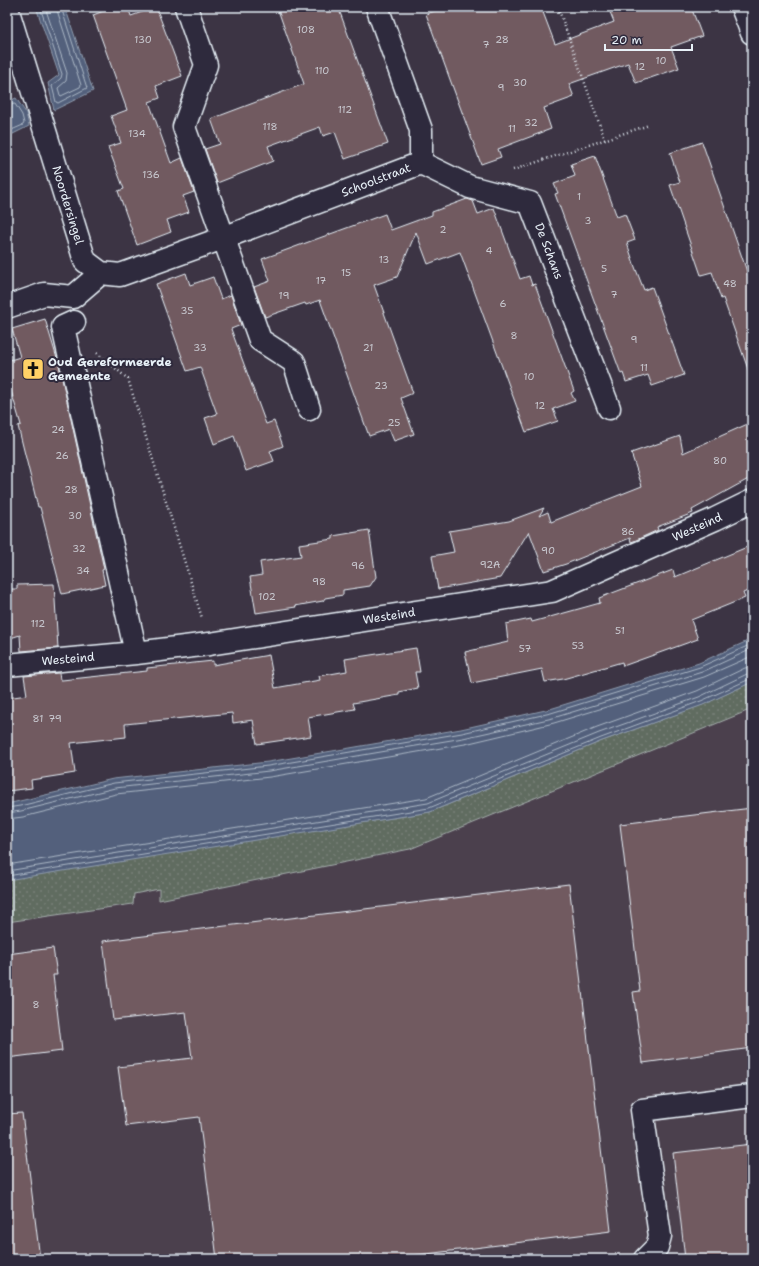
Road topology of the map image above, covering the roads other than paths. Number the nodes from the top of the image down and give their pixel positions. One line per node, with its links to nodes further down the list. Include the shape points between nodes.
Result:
1 (186, 7): 7 (street, via 206,65 184,126)
2 (377, 7): 6 (street, Schoolstraat, via 421,130)
3 (742, 7): 5 (street)
4 (7, 8): 8 (street, Noordersingel, via 85,261)
5 (752, 33)
6 (421, 163): 7 (street, Schoolstraat); 12 (street, De Schans, via 470,187 530,203)
7 (223, 238): 8 (street, via 120,275); 11 (street, via 260,340 294,362)
8 (101, 273): 9 (street, via 73,297 44,294)
9 (7, 307)
10 (74, 322): 14 (street, via 63,327)
11 (309, 408)
12 (609, 408)
13 (752, 501): 14 (street, Westeind, via 552,592)
14 (136, 653): 15 (street, Westeind)
15 (7, 665)
16 (752, 1096): 17 (street, via 642,1110 660,1236 657,1247)
17 (645, 1259)

